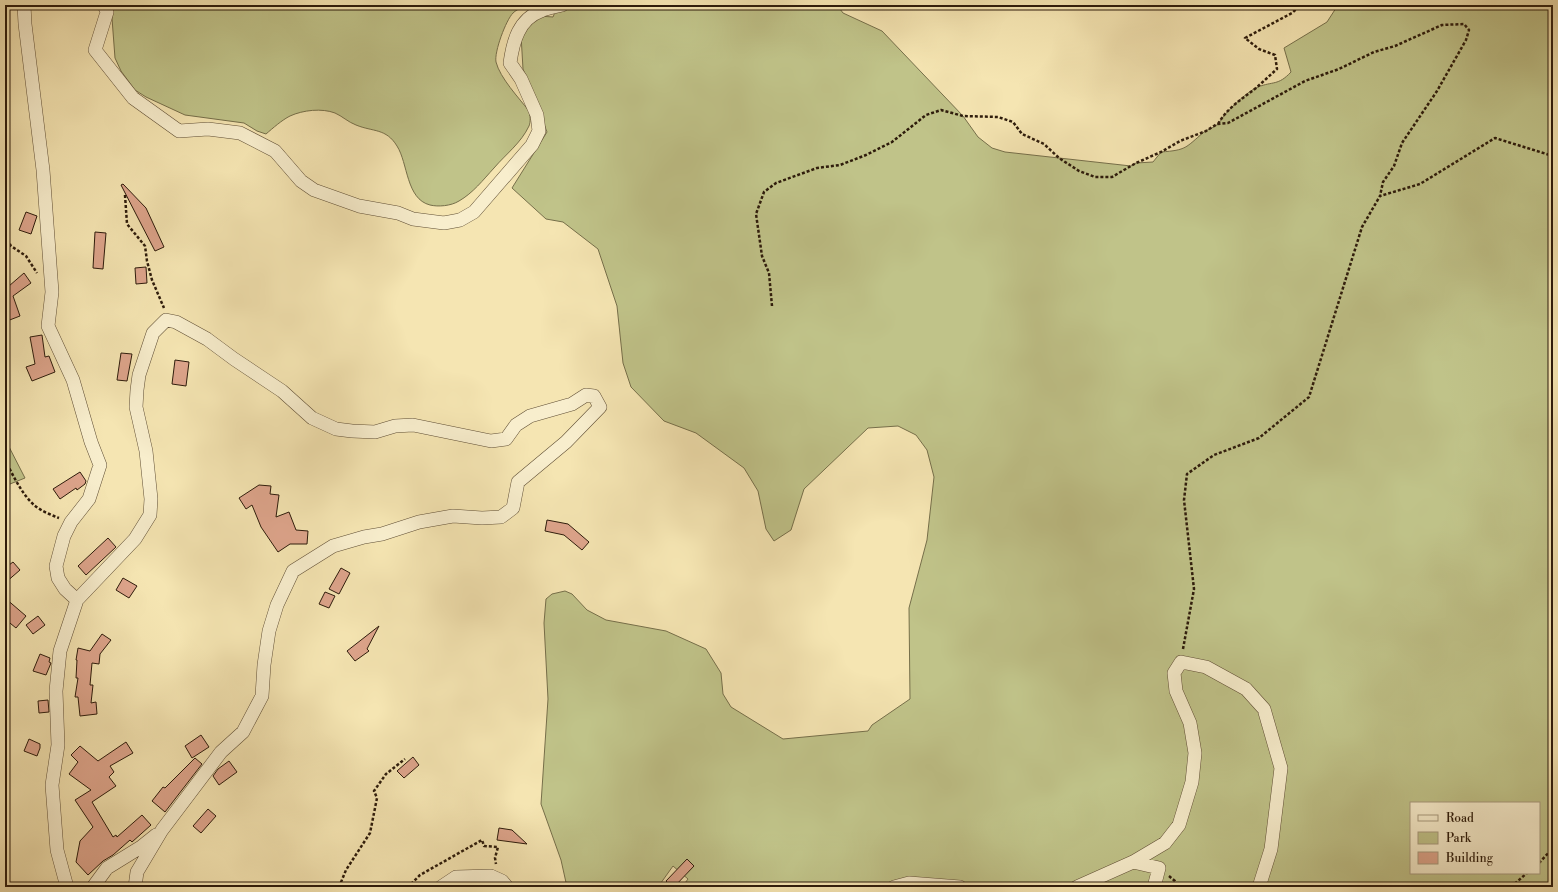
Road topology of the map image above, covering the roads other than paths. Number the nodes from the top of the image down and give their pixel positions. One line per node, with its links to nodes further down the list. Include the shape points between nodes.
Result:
1 (24, 5): 4 (street, via 43,170 52,292 48,326 73,380 100,464 89,499 71,522 64,536 56,566 58,578)
2 (104, 5): 3 (street, via 107,12 95,50 133,98 178,131 208,129 240,133 275,151 301,181 314,190 359,206 444,223 460,220 474,212 532,145 538,131 537,115 521,79 510,63 512,45 523,22 540,11)
3 (562, 5)
4 (77, 600): 5 (street, via 135,539 150,515 146,451 136,407 136,390 153,333 166,320 176,322 207,339 282,391 312,418 336,429 375,432 395,426 413,425 491,442 506,439 516,425 530,416 572,404 586,395 594,396 600,407 566,442 518,482 513,508 501,517 453,516 420,522 333,546 293,571 277,605 270,631 262,696 243,732 221,752); 8 (street, via 60,651 56,691 58,745 52,785 57,850)
5 (162, 830): 9 (street, via 141,847 107,868); 10 (street, via 137,872)
6 (1133, 862): 14 (street); 15 (street, via 1159,868); 16 (street, via 1165,843 1178,825 1192,782 1195,754 1190,723 1176,691 1174,673 1181,662 1206,667 1246,689 1264,709 1280,768 1271,849)
7 (505, 884): 11 (street, via 491,876 456,877)
8 (67, 887)
9 (93, 887)
10 (135, 887)
11 (441, 887)
12 (894, 887): 13 (street, via 909,883)
13 (960, 887)
14 (1077, 887)
15 (1154, 887)
16 (1259, 887)

